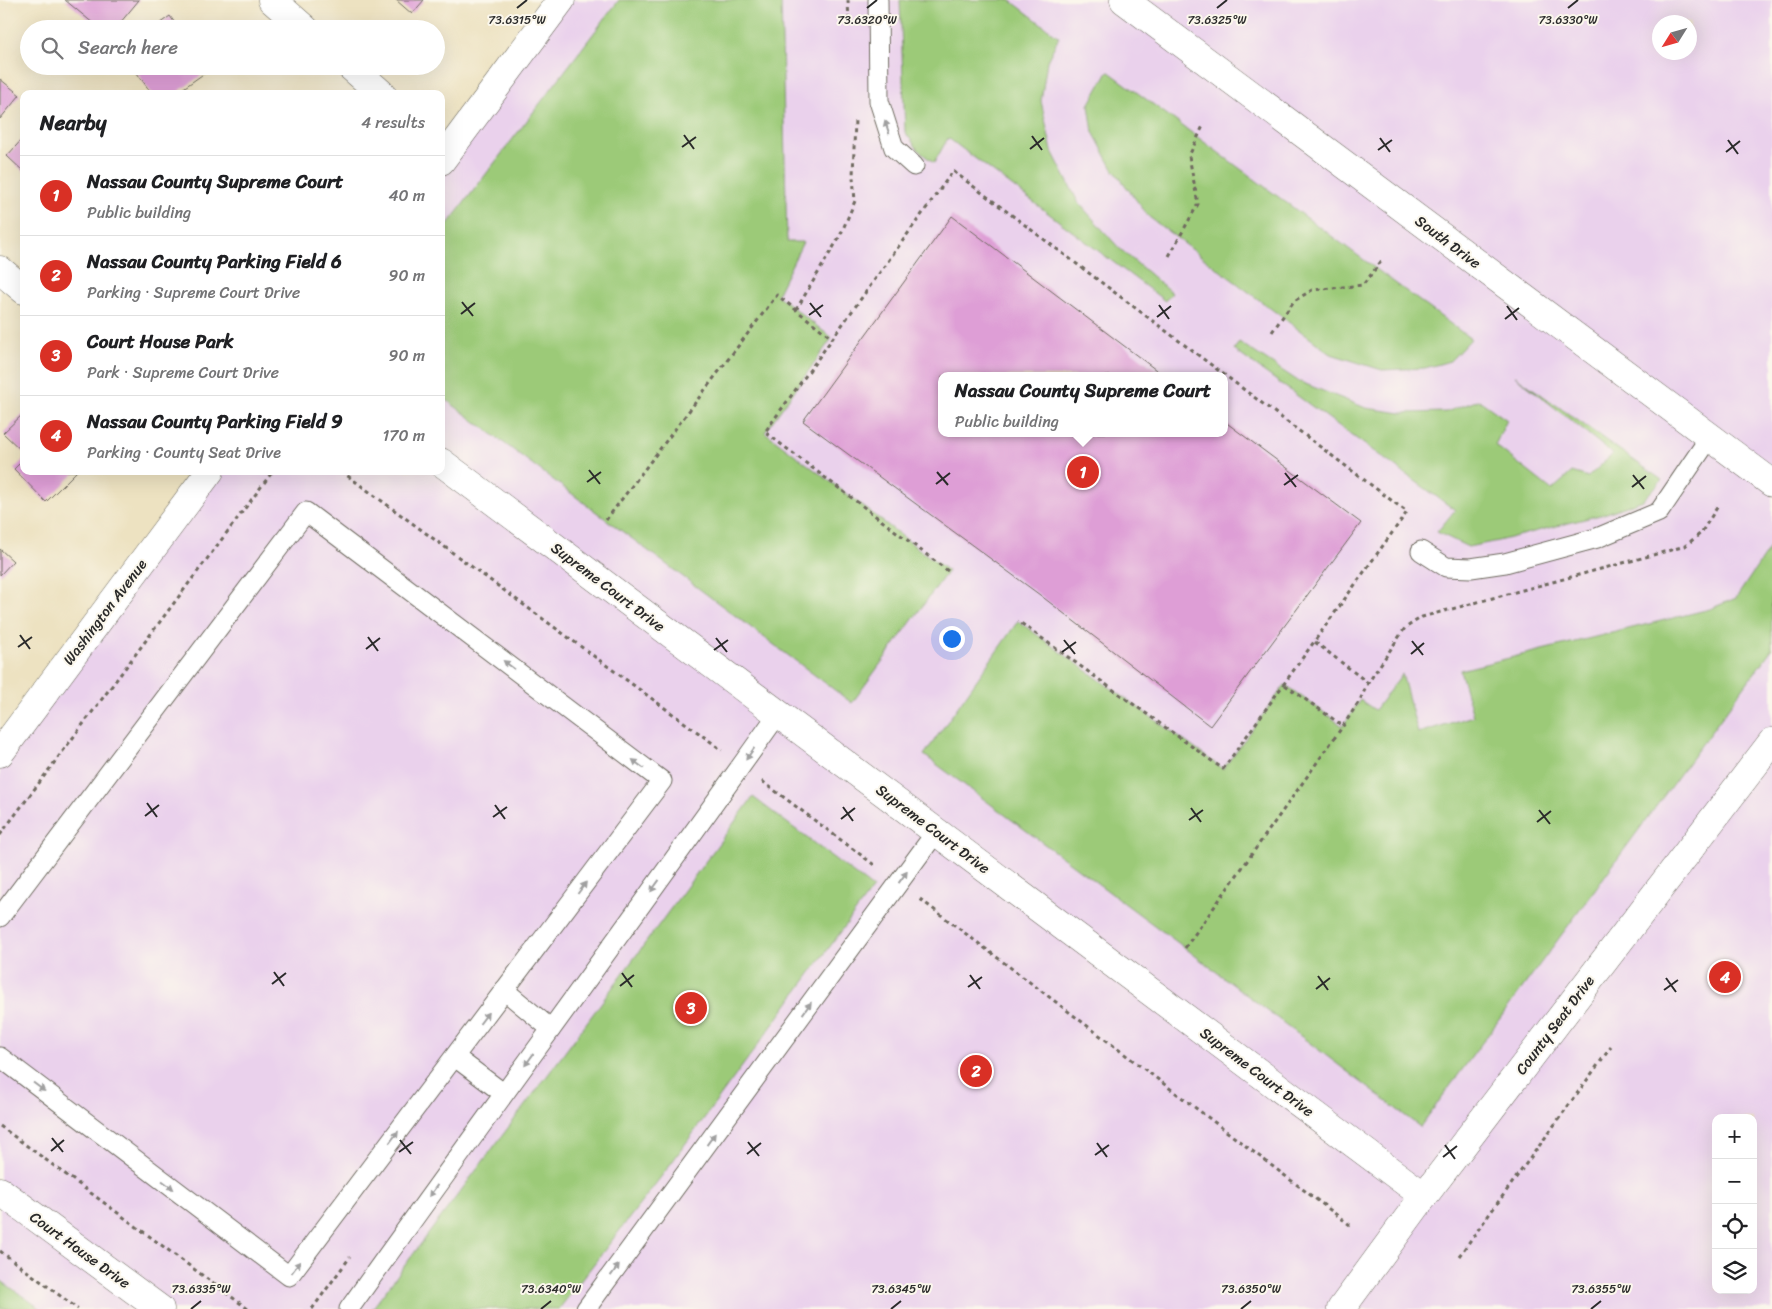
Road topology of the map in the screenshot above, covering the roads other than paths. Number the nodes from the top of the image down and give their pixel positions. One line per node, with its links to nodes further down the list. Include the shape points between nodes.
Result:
1 (272, 0): 5 (street)
2 (561, 0): 8 (street)
3 (878, 0): 9 (lane, one-way to 3, via 894,148 879,101)
4 (1124, 0): 12 (street, South Drive)
5 (295, 20)
6 (360, 75): 7 (street)
7 (377, 90)
8 (445, 151)
9 (914, 166)
10 (0, 270): 11 (street)
11 (20, 287)
12 (1710, 437): 15 (street, South Drive); 16 (lane, via 1659,512 1597,538 1505,563 1471,568 1446,567)
13 (445, 465): 17 (street, Supreme Court Drive)
14 (207, 475): 19 (street, Washington Avenue)
15 (1772, 483)
16 (1420, 551)
17 (778, 714): 20 (street, Supreme Court Drive); 23 (lane, one-way to 23)
18 (1772, 742): 28 (street, County Seat Drive)
19 (0, 752)
20 (936, 832): 28 (street, Supreme Court Drive); 31 (lane, one-way to 20)
21 (0, 917): 22 (lane, one-way to 21, via 662,782 306,512)
22 (504, 990): 23 (lane); 25 (lane, one-way to 22)
23 (551, 1029): 26 (lane, one-way to 26)
24 (0, 1057): 25 (lane, one-way to 25, via 289,1276)
25 (455, 1057): 26 (lane)
26 (503, 1093): 30 (lane, one-way to 30)
27 (0, 1191): 29 (street, Court House Drive)
28 (1424, 1196): 32 (street, County Seat Drive)
29 (160, 1309)
30 (350, 1309)
31 (586, 1309)
32 (1341, 1309)

